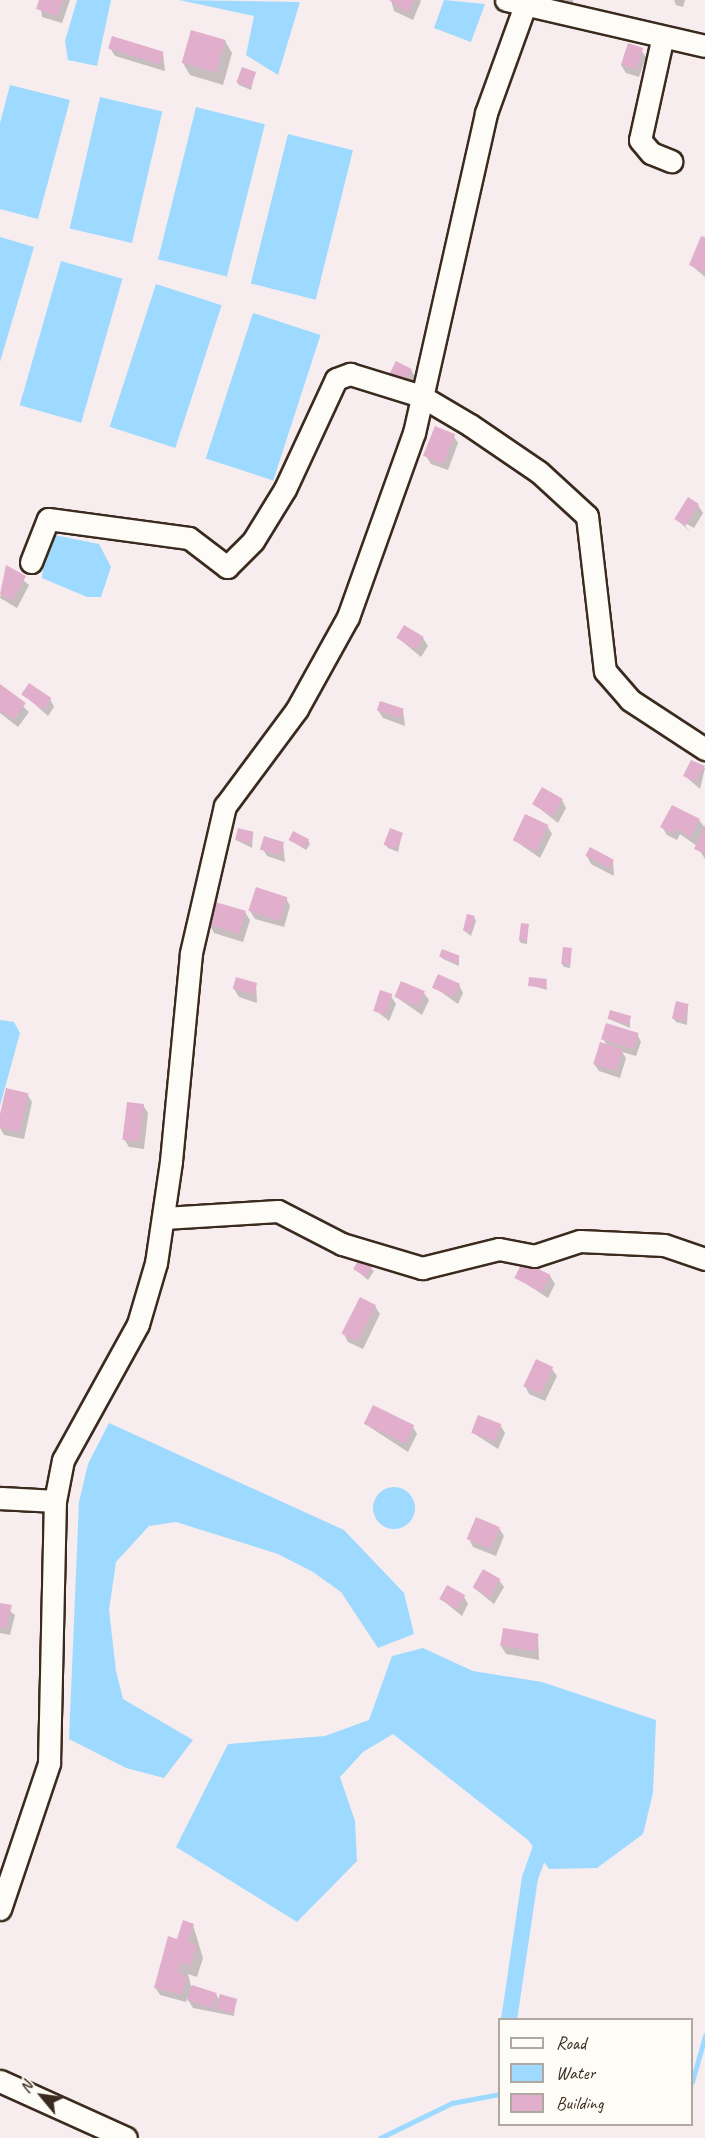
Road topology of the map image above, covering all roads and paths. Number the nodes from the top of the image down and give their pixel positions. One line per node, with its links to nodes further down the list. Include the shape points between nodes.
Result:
1 (519, 2): 2 (street); 5 (street, via 486,113)
2 (662, 40): 3 (street); 4 (street, via 640,141 651,153)
3 (705, 46)
4 (671, 161)
5 (422, 396): 6 (street, via 343,373 270,514 227,567 189,538 48,519); 7 (street, via 539,472 587,516 604,671 630,700); 8 (street, via 414,433 348,616 297,709 225,806 191,953)
6 (31, 562)
7 (705, 749)
8 (164, 1218): 9 (street, via 278,1211 342,1244 422,1268 499,1249 534,1256 580,1241 664,1245); 11 (street, via 138,1324 63,1460)
9 (705, 1259)
10 (0, 1498): 11 (street)
11 (55, 1501): 12 (street, via 49,1763)
12 (0, 1909)
13 (0, 2081): 14 (street)
14 (126, 2138)

